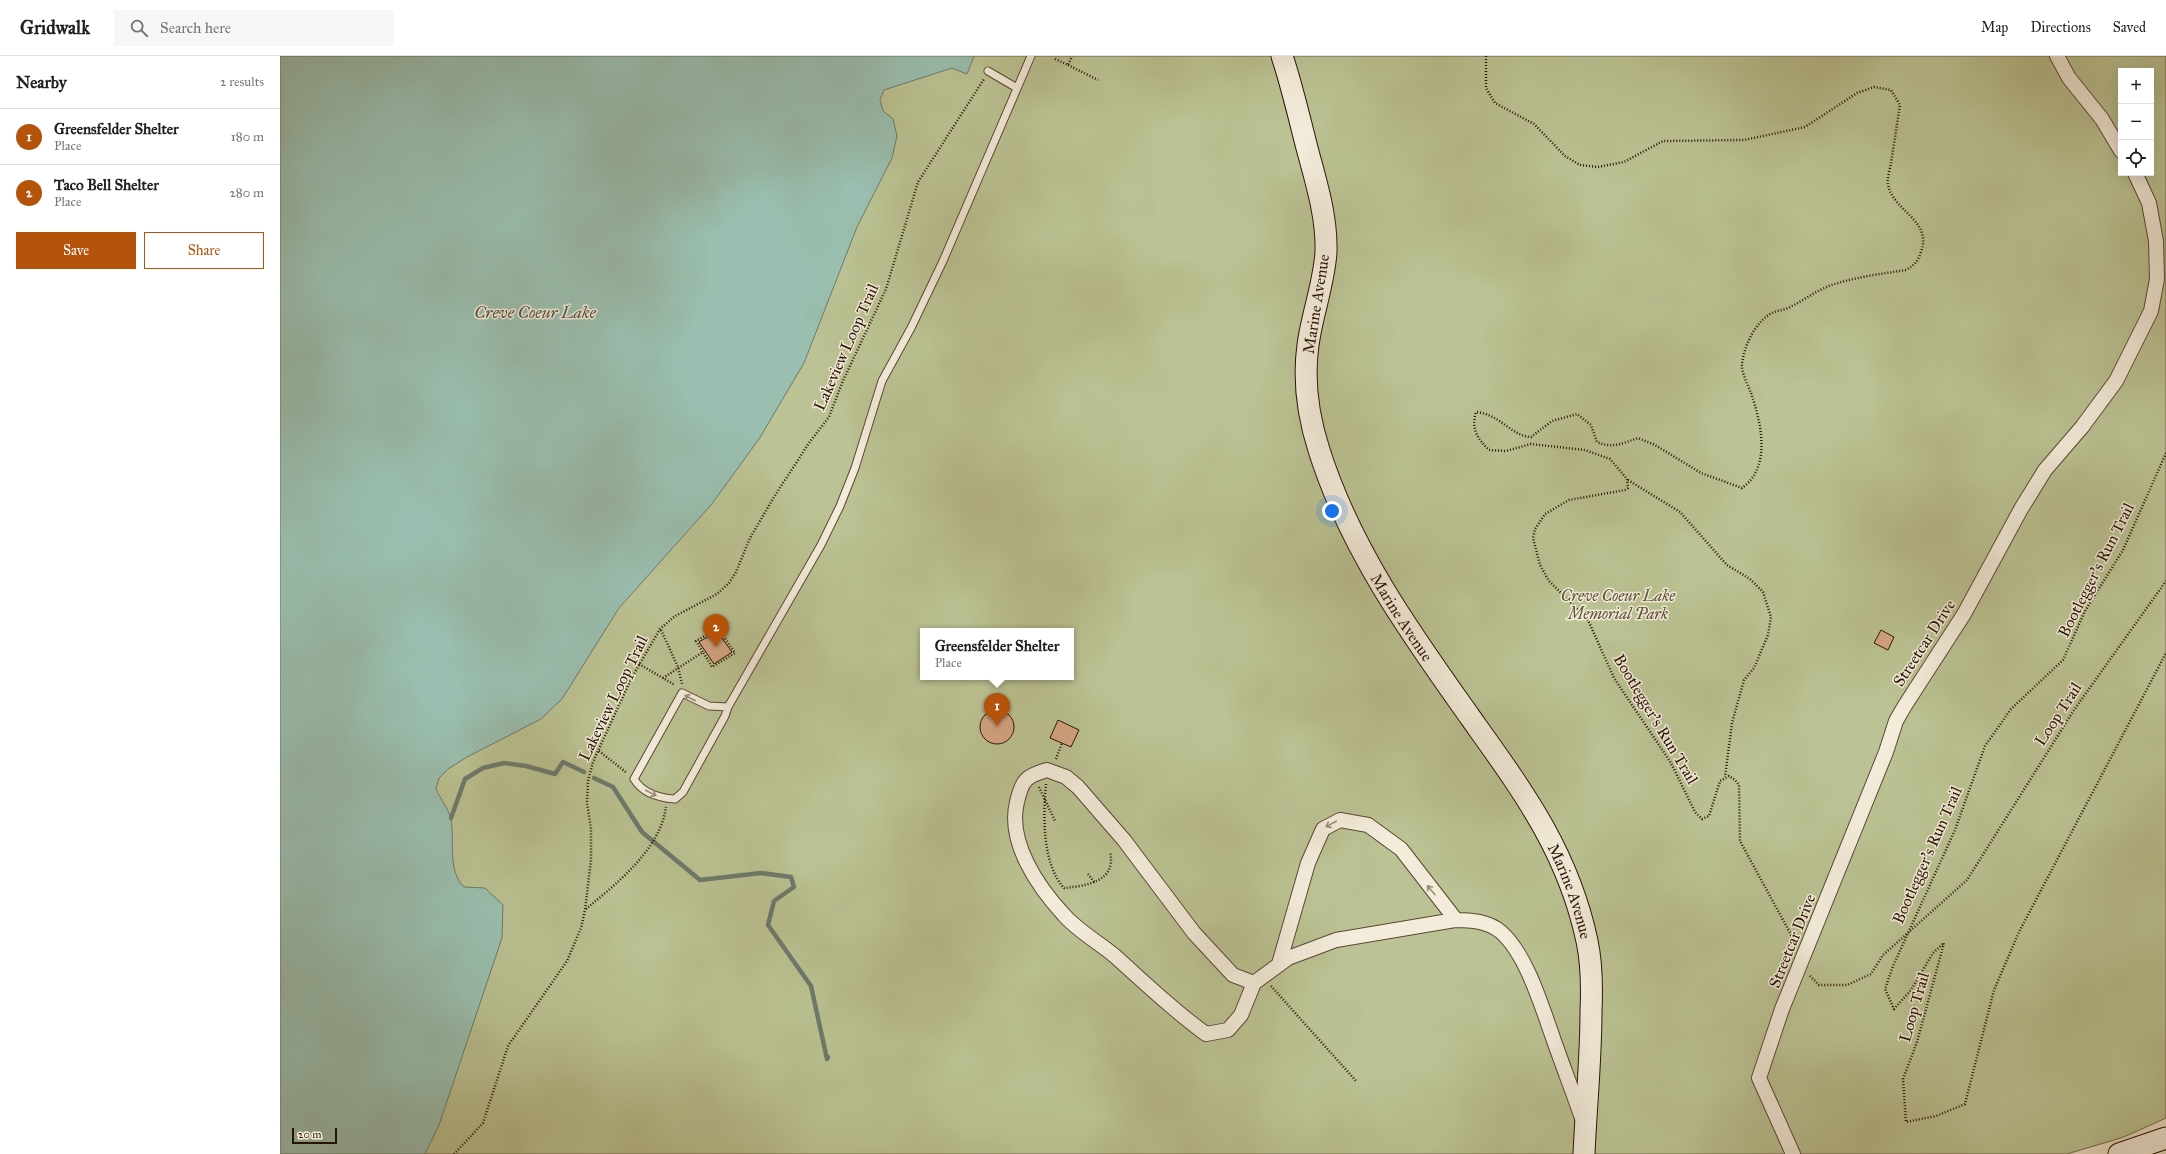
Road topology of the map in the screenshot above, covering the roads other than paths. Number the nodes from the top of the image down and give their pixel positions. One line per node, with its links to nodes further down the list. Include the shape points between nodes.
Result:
1 (1031, 56): 5 (lane)
2 (1282, 56): 12 (main road, Marine Avenue, via 1325,220 1324,274 1308,344 1306,380 1311,423 1349,528 1379,583 1415,639 1520,785 1563,863 1581,915 1591,971 1591,1059)
3 (2057, 56): 6 (street, via 2069,78 2102,120)
4 (988, 71): 5 (lane)
5 (1017, 88): 8 (lane, via 943,261 882,381 855,468 840,506 821,545)
6 (2118, 146)
7 (2136, 176): 15 (street, Streetcar Drive, via 2149,203 2156,241 2157,279 2151,311 2116,381 2082,427 2045,470 1964,614 1896,720 1886,752 1802,960 1759,1078)
8 (728, 707): 8 (lane, one-way to 8, via 709,706 682,693 634,779 639,786 654,796 675,800 682,792)
9 (1456, 920): 10 (street, via 1336,940 1288,958); 10 (street, one-way to 10, via 1401,849 1368,825 1340,820 1323,829 1308,863); 12 (street, via 1474,920 1489,924 1501,932 1510,943 1533,980)
10 (1280, 964): 11 (street)
11 (1258, 980): 11 (street, via 1233,975 1194,933 1124,840 1078,787 1066,777 1048,770 1033,774 1021,784 1015,809 1018,838 1024,857 1038,881 1065,916 1115,956 1181,1016 1206,1034 1228,1030 1241,1015)
12 (1585, 1127): 14 (main road, Marine Avenue)
13 (2166, 1138): 16 (main road)
14 (1584, 1154)
15 (1793, 1154)
16 (2119, 1154)

